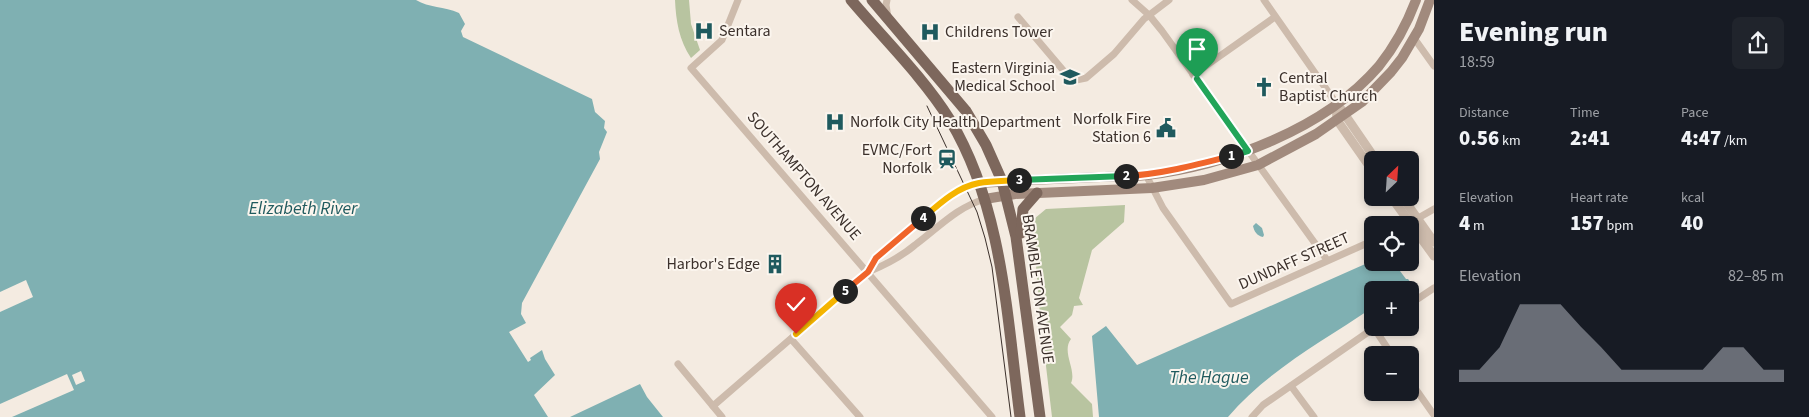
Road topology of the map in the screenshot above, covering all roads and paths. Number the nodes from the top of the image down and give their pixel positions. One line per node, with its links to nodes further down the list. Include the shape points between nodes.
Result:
1 (738, 0): 40 (street, SOUTHAMPTON AVENUE, via 722,40 694,66)
2 (872, 0): 13 (main road, BRAMBLETON AVENUE)
3 (887, 0): 13 (street)
4 (1132, 0): 10 (street)
5 (1170, 0): 10 (street)
6 (1264, 0): 12 (street)
7 (1416, 0): 17 (main road, via 1400,36 1379,66 1353,92)
8 (1430, 0): 14 (main road)
9 (856, 3): 25 (main road, via 944,112)
10 (1150, 15): 11 (street, via 1140,22 1114,54 1086,78 1076,80 1068,76); 16 (street)
11 (1018, 17)
12 (1275, 17): 16 (street); 17 (street)
13 (889, 20): 24 (main road, BRAMBLETON AVENUE, via 966,111)
14 (1414, 38): 15 (street); 18 (main road, via 1382,83)
15 (1434, 66)
16 (1193, 74): 19 (street)
17 (1336, 103): 18 (street); 19 (main road, via 1303,126)
18 (1341, 117): 20 (street); 21 (street); 22 (main road)
19 (1248, 151): 22 (street); 23 (main road, via 1187,168)
20 (1369, 151)
21 (1364, 156)
22 (1258, 165): 26 (main road, via 1204,180); 39 (street)
23 (1146, 175): 24 (main road); 26 (street, DUNDAFF STREET)
24 (1002, 181): 25 (main road); 28 (main road, BRAMBLETON AVENUE)
25 (980, 183): 29 (main road); 40 (street, via 960,190 940,204 876,258)
26 (1152, 188): 27 (main road); 39 (street, DUNDAFF STREET, via 1231,304)
27 (1038, 193): 28 (main road); 41 (main road, via 1022,212)
28 (1006, 194): 29 (main road); 41 (main road, BRAMBLETON AVENUE)
29 (985, 199): 40 (street, via 960,210 906,252); 54 (main road, via 1000,268)
30 (1398, 206): 32 (street)
31 (1434, 209): 33 (street)
32 (1406, 216)
33 (1419, 217)
34 (1419, 229): 36 (street)
35 (1419, 234): 38 (street)
36 (1434, 242)
37 (1364, 244): 39 (street, DUNDAFF STREET)
38 (1434, 256)
39 (1327, 260)
40 (868, 272): 45 (street); 53 (street, SOUTHAMPTON AVENUE)
41 (1022, 275): 55 (main road, BRAMBLETON AVENUE)
42 (1434, 288): 43 (street)
43 (1419, 298)
44 (1364, 335): 47 (street)
45 (791, 339): 49 (street); 52 (street)
46 (678, 364): 49 (street)
47 (1290, 386): 56 (street); 57 (street)
48 (1419, 394): 50 (street)
49 (712, 406): 51 (street)
50 (1434, 415)
51 (722, 417)
52 (860, 417)
53 (992, 417)
54 (1020, 417)
55 (1040, 417)
56 (1252, 417)
57 (1314, 417)

